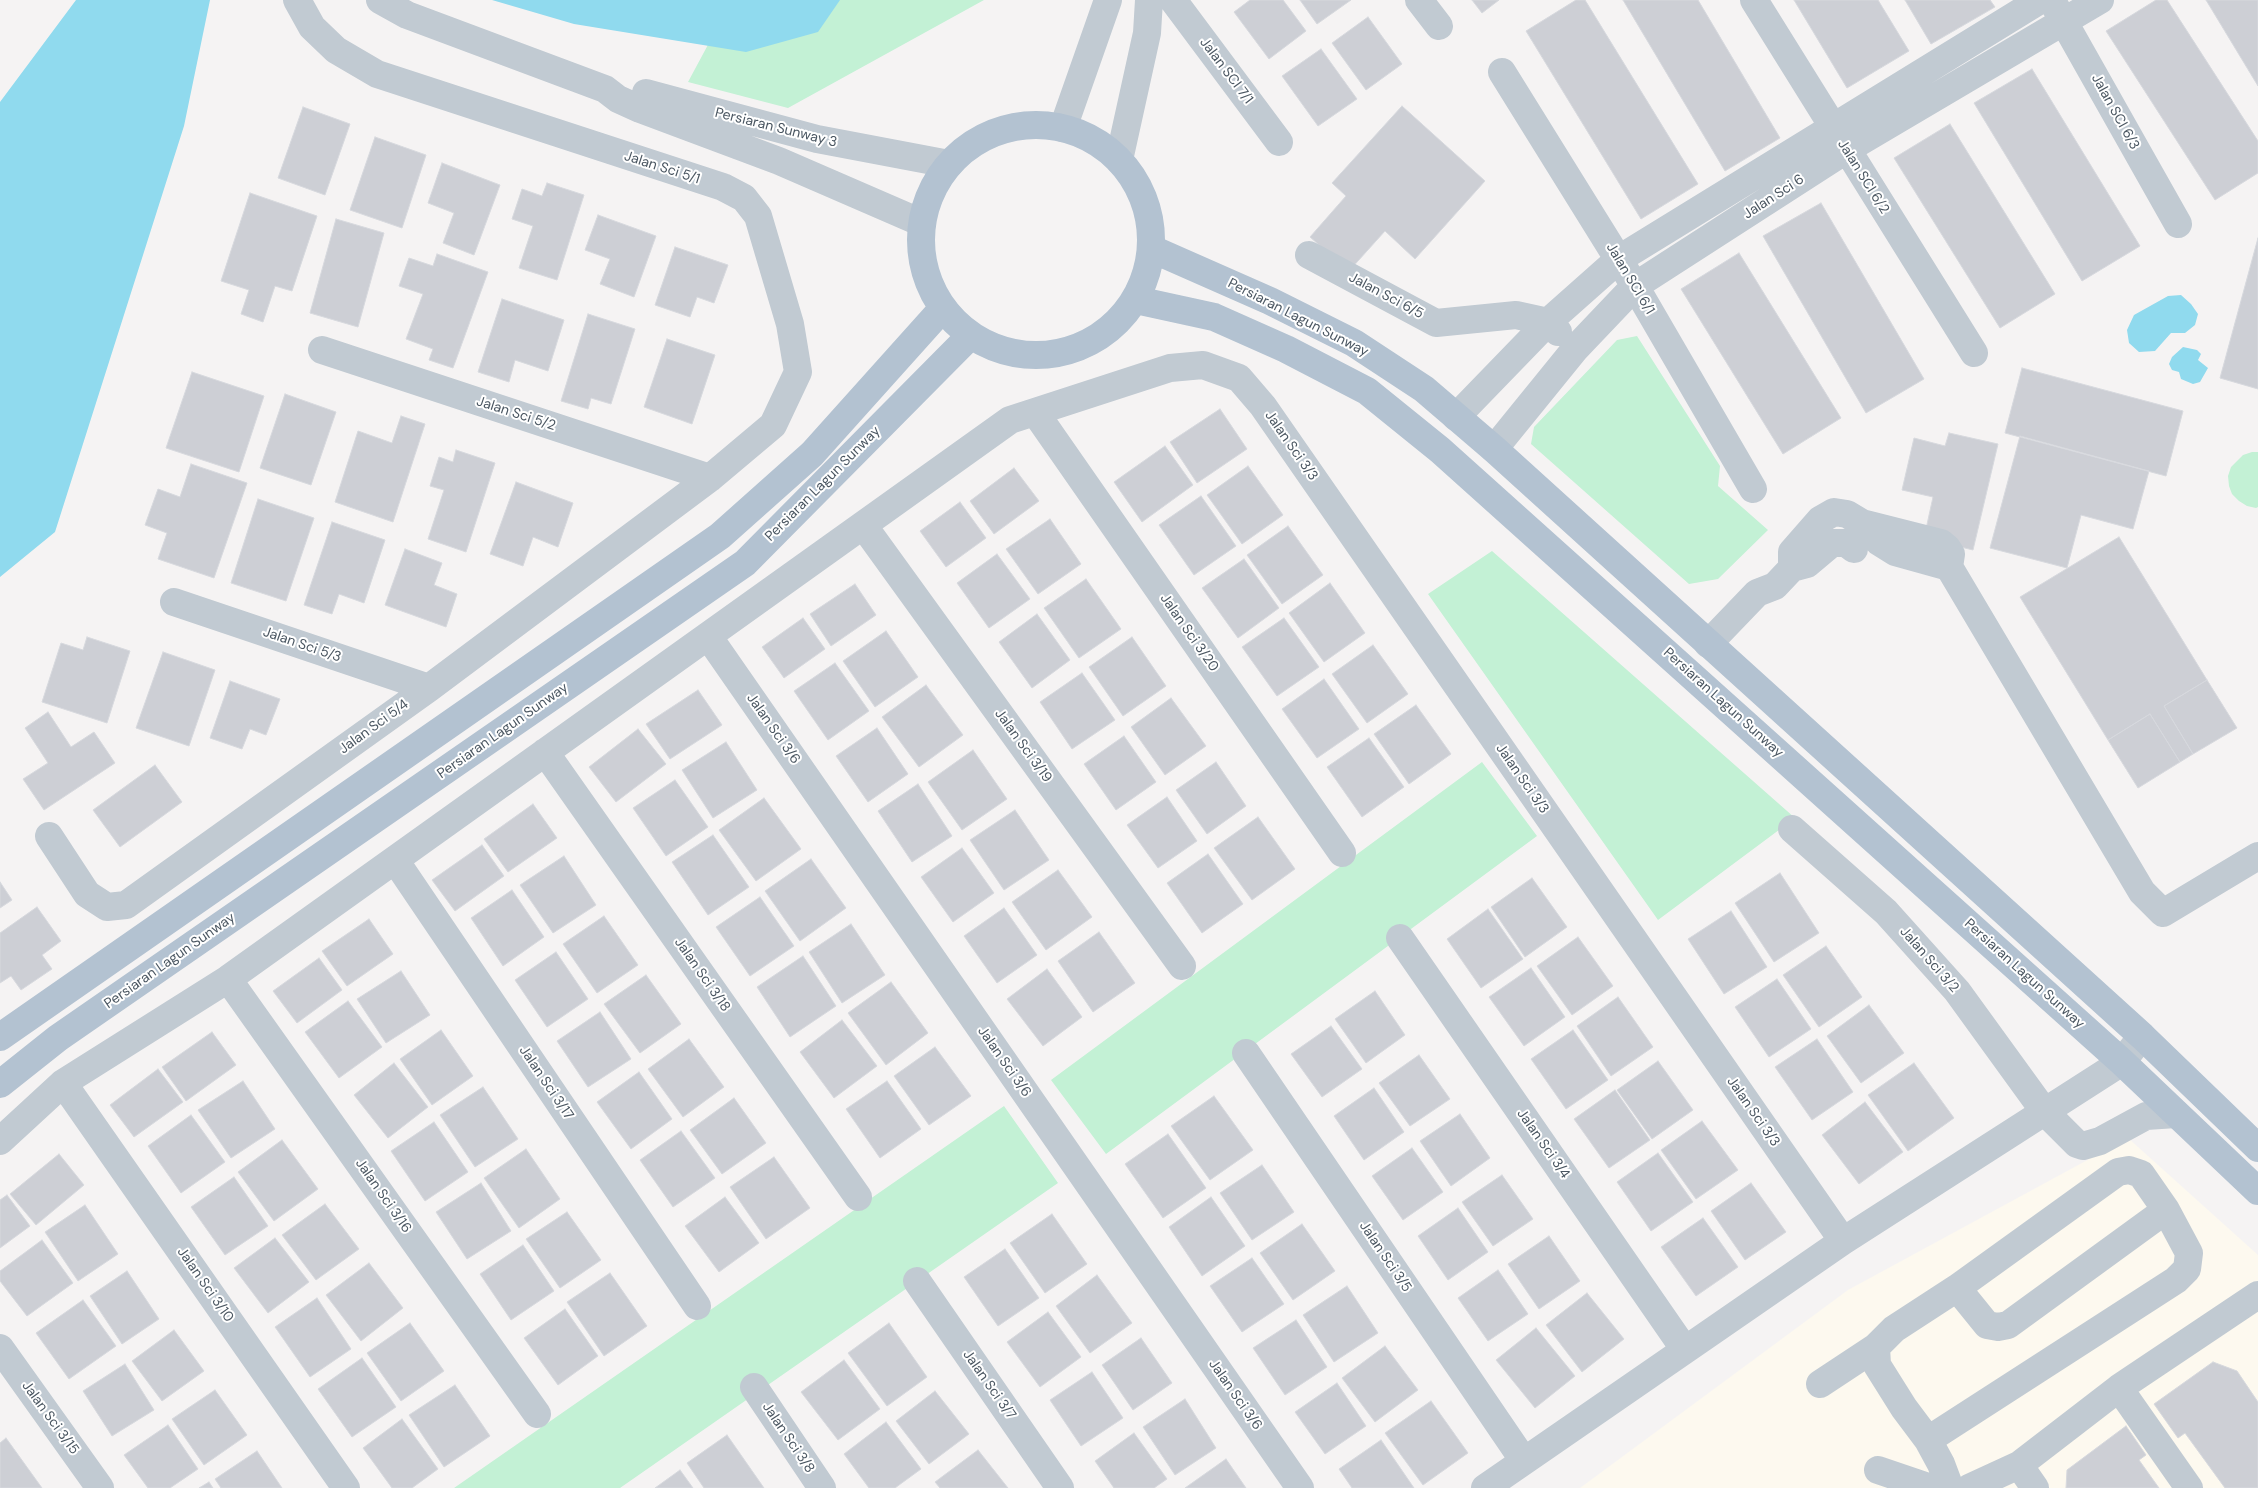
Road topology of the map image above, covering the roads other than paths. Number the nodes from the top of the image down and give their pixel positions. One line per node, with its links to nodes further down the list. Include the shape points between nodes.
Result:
1 (297, 0): 38 (street, Jalan Sci 5/1, via 312,27 336,50 377,74 723,188 744,198 758,216 790,324 798,372 773,425)
2 (380, 0): 13 (street, Persiaran Sunway 3, via 408,15)
3 (1108, 0): 15 (street)
4 (1149, 0): 19 (street, via 1147,33)
5 (1173, 0): 17 (street, Jalan SCI 7/1)
6 (1420, 0): 11 (street)
7 (1754, 0): 14 (street, Jalan SCI 6/2)
8 (2040, 0): 14 (street, Jalan Sci 6)
9 (2100, 0): 10 (street, Jalan Sci 6)
10 (2058, 10): 18 (street, Jalan Sci 6); 23 (street, Jalan SCI 6/3)
11 (1439, 26)
12 (1502, 72): 26 (street, Jalan SCI 6/1)
13 (605, 89): 16 (street, Persiaran Sunway 3, via 628,89); 21 (street, Persiaran Sunway 3, via 640,109)
14 (1832, 127): 18 (street, Jalan SCI 6/2); 26 (street, Jalan Sci 6)
15 (1063, 128): 19 (main road, via 1093,140); 20 (main road, via 1031,125 1000,130 972,144)
16 (817, 139): 20 (street, Persiaran Sunway 3); 21 (street)
17 (1279, 142)
18 (1846, 150): 27 (street, Jalan Sci 6); 34 (street, Jalan SCI 6/2)
19 (1119, 160): 24 (main road, via 1138,186 1150,217)
20 (948, 164): 22 (main road, via 930,192)
21 (808, 175): 22 (street, Persiaran Sunway 3)
22 (922, 223): 29 (main road, via 921,253 926,274)
23 (2178, 224)
24 (1152, 249): 28 (main road, via 1147,275); 36 (main road, Persiaran Lagun Sunway, via 1270,300 1354,343 1424,389)
25 (1309, 255): 30 (street, Jalan Sci 6/5, via 1436,323 1516,315)
26 (1619, 259): 27 (street, Jalan SCI 6/1); 30 (street, Jalan Sci 6)
27 (1636, 286): 32 (street, Jalan Sci 6); 39 (street, Jalan SCI 6/1)
28 (1136, 300): 31 (main road, via 1112,329 1079,348 1042,356 1005,351); 61 (main road, Persiaran Lagun Sunway, via 1214,317 1286,349 1367,391 1440,450)
29 (943, 308): 31 (main road); 46 (main road, via 812,454 720,536)
30 (1548, 322): 32 (street); 36 (street, Jalan Sci 6)
31 (970, 335): 47 (main road, Persiaran Lagun Sunway, via 744,563)
32 (1576, 348): 37 (street, Jalan Sci 6)
33 (322, 350): 38 (street, Jalan Sci 5/2)
34 (1974, 353)
35 (1035, 412): 40 (street, Jalan Sci 3/3, via 1010,420); 52 (street, Jalan Sci 3/20); 71 (street, Jalan Sci 3/3, via 1170,368 1203,365 1239,378 1263,406)
36 (1456, 417): 37 (main road, Persiaran Lagun Sunway)
37 (1494, 449): 45 (main road, Persiaran Lagun Sunway)
38 (710, 478): 48 (street, Jalan Sci 5/4)
39 (1752, 489)
40 (863, 525): 44 (street, Jalan Sci 3/3); 56 (street, Jalan Sci 3/19)
41 (1854, 549): 42 (street, via 1846,543 1832,543 1807,564)
42 (1783, 577): 45 (street, via 1758,593); 53 (street, via 1792,552 1820,520 1834,512 1847,514 1862,523 1941,543 1951,554 1949,567 2142,892 2163,913)
43 (174, 602): 48 (street, Jalan Sci 5/3)
44 (708, 636): 49 (street, Jalan Sci 3/3); 91 (street, Jalan Sci 3/6)
45 (1715, 650): 58 (main road, Persiaran Lagun Sunway)
46 (544, 659): 47 (main road); 59 (main road)
47 (566, 687): 63 (main road, Persiaran Lagun Sunway, via 58,1038)
48 (429, 688): 51 (street, Jalan Sci 5/4, via 126,905 107,907 86,894)
49 (545, 752): 54 (street, Jalan Sci 3/3); 69 (street, Jalan Sci 3/18)
50 (1792, 829): 64 (street, Jalan Sci 3/2, via 1886,912 1957,991)
51 (48, 836)
52 (1342, 854)
53 (2258, 856)
54 (395, 860): 57 (street, Jalan Sci 3/3); 74 (street, Jalan Sci 3/17)
55 (1400, 938): 78 (street, Jalan Sci 3/4)
56 (1182, 966)
57 (228, 979): 62 (street, Jalan Sci 3/3); 82 (street, Jalan Sci 3/16)
58 (2142, 1036): 61 (street); 67 (main road, Persiaran Lagun Sunway)
59 (0, 1037)
60 (1246, 1053): 84 (street, Jalan Sci 3/5)
61 (2122, 1062): 64 (street); 65 (main road, Persiaran Lagun Sunway)
62 (63, 1083): 66 (street, Jalan Sci 3/3); 88 (street, Jalan Sci 3/10)
63 (0, 1084)
64 (2044, 1111): 65 (street, Jalan Sci 3/2, via 2077,1144 2083,1146 2100,1141 2146,1116); 71 (street)
65 (2176, 1114): 68 (main road, Persiaran Lagun Sunway)
66 (0, 1141)
67 (2258, 1148)
68 (2258, 1191)
69 (858, 1197)
70 (2166, 1210): 73 (street, via 2008,1325 1998,1328 1987,1325); 73 (street, via 2141,1174 2129,1170 2118,1172); 83 (street, via 2189,1253 2187,1269 2176,1280)
71 (1843, 1241): 78 (street)
72 (917, 1281): 90 (street, Jalan Sci 3/7)
73 (1957, 1288): 76 (street, via 1894,1329)
74 (697, 1306)
75 (2254, 1306): 81 (street)
76 (1876, 1347): 79 (street); 83 (street, via 1878,1366)
77 (0, 1348): 87 (street, Jalan Sci 3/15)
78 (1685, 1350): 84 (street)
79 (1820, 1384)
80 (754, 1387): 89 (street, Jalan Sci 3/8)
81 (2119, 1388): 85 (street); 97 (street)
82 (537, 1414)
83 (1928, 1440): 94 (street, via 1942,1464)
84 (1524, 1461): 92 (street)
85 (2019, 1465): 95 (street); 96 (street)
86 (1878, 1470): 93 (street)
87 (100, 1488)
88 (346, 1488)
89 (822, 1488)
90 (1060, 1488)
91 (1300, 1488)
92 (1485, 1488)
93 (1931, 1488)
94 (1950, 1488)
95 (1969, 1488)
96 (2035, 1488)
97 (2189, 1488)

